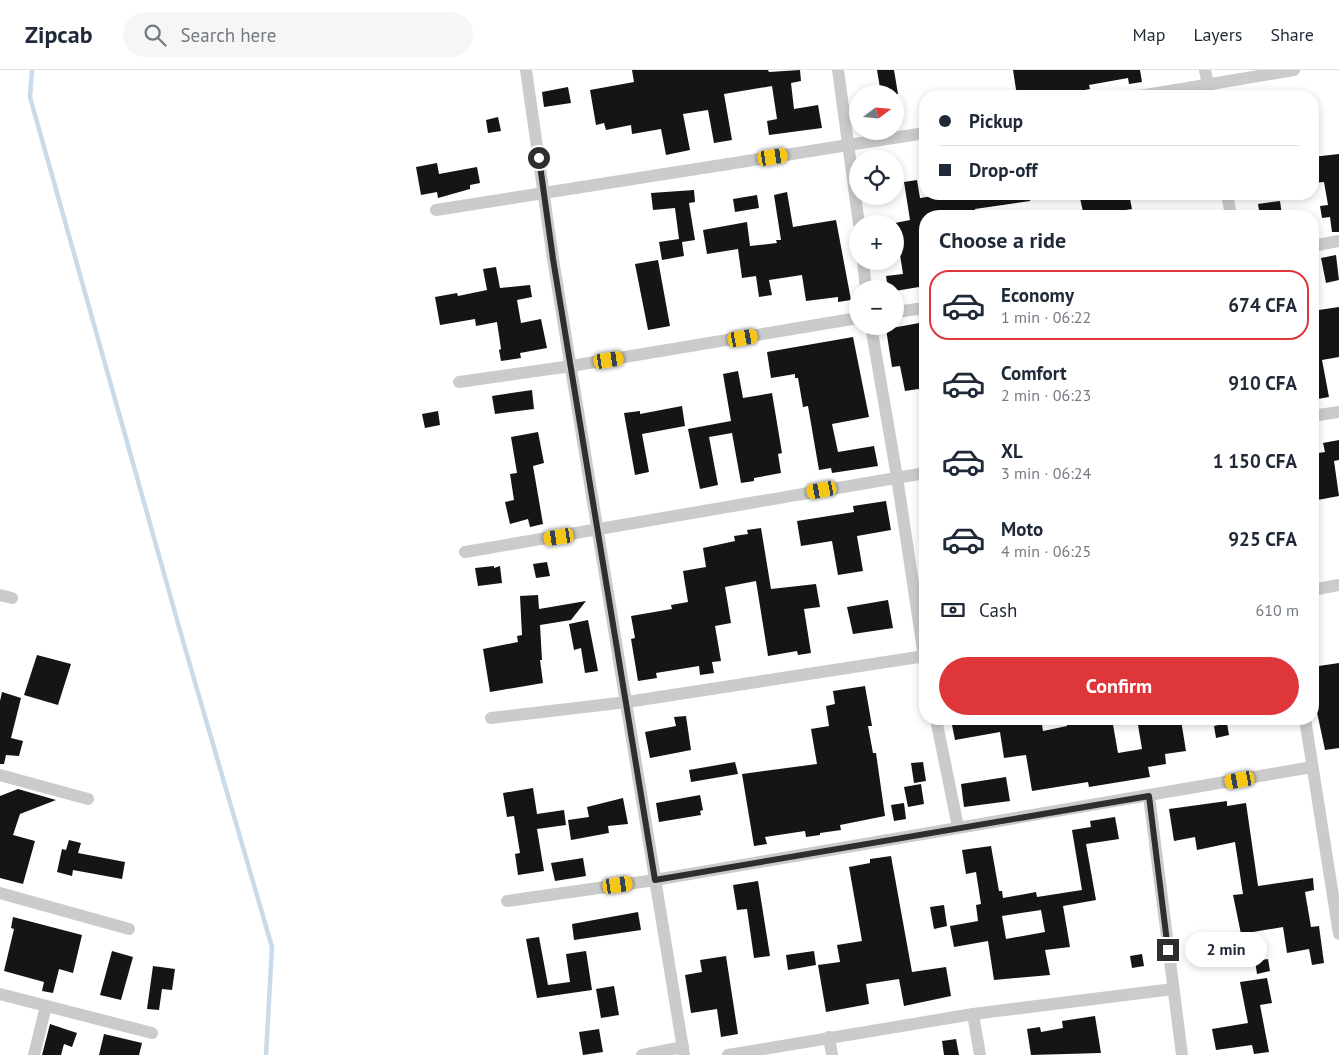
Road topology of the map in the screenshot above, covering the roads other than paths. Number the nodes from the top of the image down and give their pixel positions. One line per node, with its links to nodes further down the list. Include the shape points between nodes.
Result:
1 (526, 70): 8 (street)
2 (838, 70): 7 (street)
3 (1205, 70): 5 (street)
4 (1294, 70): 5 (street)
5 (1209, 90)
6 (919, 133): 7 (street)
7 (850, 145): 8 (street); 10 (street)
8 (544, 193): 9 (street); 17 (street)
9 (436, 210)
10 (857, 215)
11 (1339, 241): 12 (street)
12 (1319, 245)
13 (919, 309): 14 (street)
14 (904, 311)
15 (849, 320): 17 (street)
16 (873, 335): 22 (street)
17 (571, 366): 18 (street); 23 (street)
18 (459, 382)
19 (1339, 412): 20 (street)
20 (1319, 415)
21 (919, 474): 22 (street)
22 (897, 477): 23 (street); 27 (street)
23 (597, 531): 24 (street); 29 (street)
24 (465, 552)
25 (1339, 585): 26 (street)
26 (1319, 589)
27 (919, 619)
28 (919, 659): 29 (street)
29 (627, 702): 30 (street); 38 (street)
30 (491, 718)
31 (937, 725): 37 (street)
32 (1306, 725): 33 (street)
33 (1312, 768): 35 (street); 42 (street)
34 (0, 774): 36 (street)
35 (1149, 796): 37 (street); 43 (street)
36 (88, 799)
37 (958, 827): 38 (street)
38 (655, 880): 40 (street); 49 (street)
39 (0, 893): 41 (street)
40 (507, 901)
41 (129, 929)
42 (1339, 934)
43 (1173, 989): 46 (street); 55 (street)
44 (0, 994): 45 (street)
45 (46, 1006): 47 (street); 50 (street)
46 (973, 1014): 48 (street); 54 (street)
47 (152, 1033)
48 (829, 1037): 52 (street); 53 (street)
49 (684, 1051): 51 (street)
50 (34, 1055)
51 (642, 1055)
52 (728, 1055)
53 (832, 1055)
54 (980, 1055)
55 (1182, 1055)

